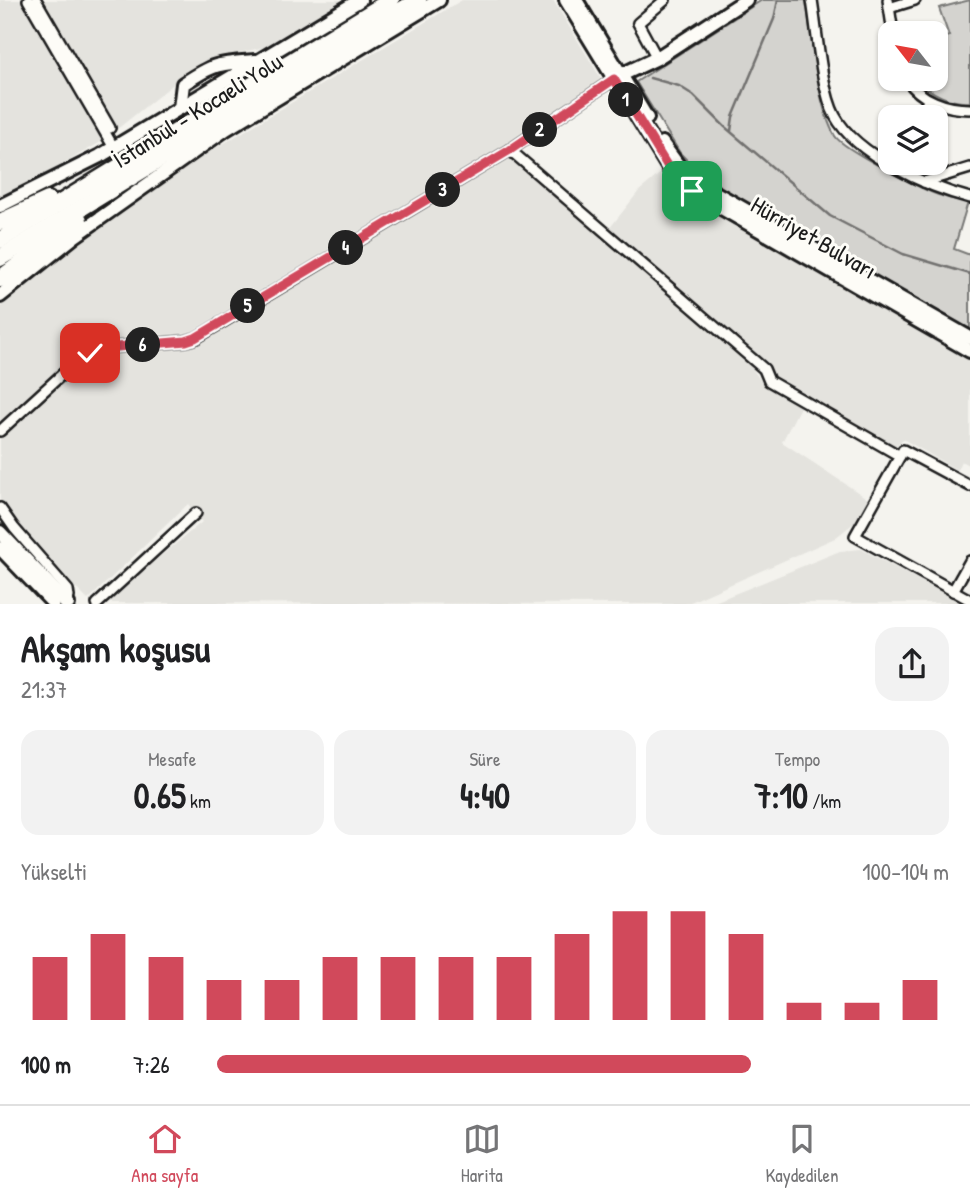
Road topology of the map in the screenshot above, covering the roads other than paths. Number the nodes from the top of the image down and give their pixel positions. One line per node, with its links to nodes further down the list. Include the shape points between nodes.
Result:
1 (28, 0): 23 (street)
2 (36, 0): 23 (street)
3 (360, 0): 15 (main road)
4 (391, 0): 26 (highway)
5 (418, 0): 26 (highway, İstanbul - Kocaeli Yolu)
6 (439, 0): 22 (main road)
7 (566, 0): 16 (main road, Hürriyet Bulvarı)
8 (576, 0): 16 (main road, Hürriyet Bulvarı)
9 (665, 0): 14 (street, via 638,23)
10 (746, 0): 14 (main road)
11 (812, 0): 25 (street, via 835,115 850,135)
12 (915, 0): 13 (street)
13 (888, 4)
14 (657, 58): 16 (main road)
15 (259, 61): 20 (main road); 20 (main road, via 208,67 183,84)
16 (617, 77): 24 (street); 40 (main road, Hürriyet Bulvarı, via 680,168 700,184); 41 (main road, Hürriyet Bulvarı, via 673,175 692,191)
17 (919, 91): 18 (street)
18 (929, 100): 19 (street); 21 (street)
19 (926, 105)
20 (180, 108): 23 (main road)
21 (970, 109)
22 (226, 129): 26 (main road); 35 (main road)
23 (117, 146): 32 (main road); 33 (main road, via 110,159)
24 (510, 150): 42 (street, via 195,338 105,348 80,358); 43 (street, via 764,369 769,381)
25 (878, 155)
26 (149, 158): 29 (highway, İstanbul - Kocaeli Yolu); 34 (highway); 36 (highway)
27 (970, 168): 30 (street)
28 (911, 175): 30 (street)
29 (131, 178): 35 (main road); 37 (highway, İstanbul - Kocaeli Yolu); 38 (highway)
30 (924, 182): 31 (street)
31 (970, 198)
32 (0, 206)
33 (0, 212)
34 (0, 222)
35 (75, 236): 39 (main road)
36 (0, 240)
37 (0, 258)
38 (0, 279)
39 (0, 296)
40 (970, 338)
41 (970, 351)
42 (0, 431)
43 (900, 456): 44 (street, via 904,450); 50 (street, via 855,536)
44 (970, 486)
45 (0, 508): 52 (street, via 68,590)
46 (196, 513): 53 (street)
47 (0, 532): 52 (main road)
48 (0, 548): 52 (main road)
49 (970, 561): 50 (street)
50 (953, 591): 51 (street)
51 (970, 600)
52 (63, 603)
53 (97, 604)

